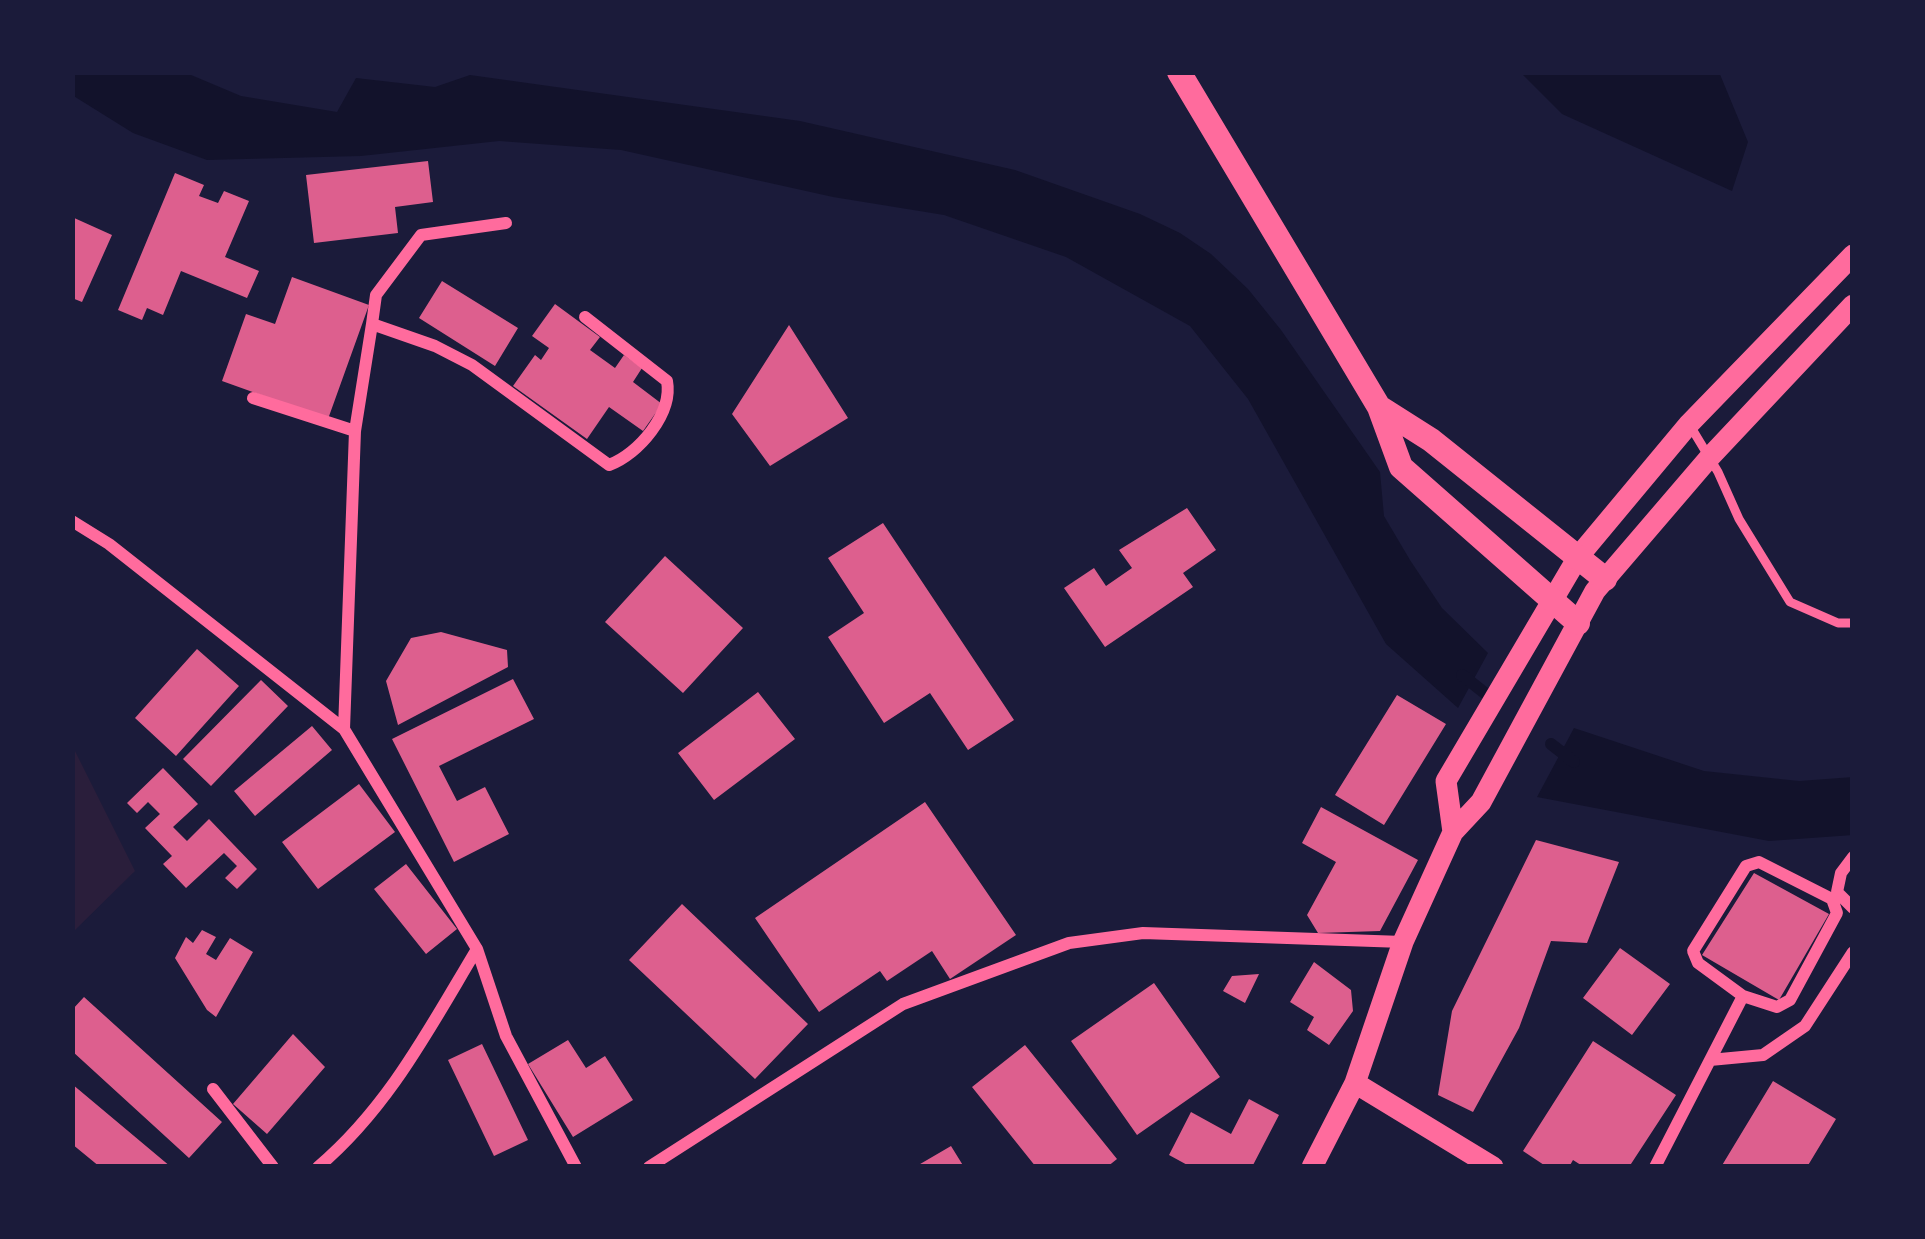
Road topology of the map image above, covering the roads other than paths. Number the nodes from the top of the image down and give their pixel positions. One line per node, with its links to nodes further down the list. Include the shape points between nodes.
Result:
1 (1179, 72): 8 (main road)
2 (506, 223): 6 (street, via 421,235 376,295)
3 (1853, 255): 9 (street)
4 (1853, 305): 11 (street)
5 (585, 317): 6 (street, via 668,380 670,396 651,431 609,465 472,365)
6 (371, 324): 10 (street)
7 (253, 398): 10 (street)
8 (1379, 407): 13 (main road); 15 (main road, via 1401,467)
9 (1689, 424): 11 (lane); 13 (street)
10 (355, 431): 18 (street)
11 (1709, 458): 14 (street); 17 (lane, via 1790,602)
12 (72, 521): 18 (street)
13 (1578, 557): 14 (main road); 15 (street)
14 (1605, 580): 16 (street)
15 (1552, 602): 16 (main road); 19 (street, via 1446,781)
16 (1578, 623): 19 (street, via 1481,802)
17 (1853, 623)
18 (344, 730): 23 (street)
19 (1454, 832): 22 (street)
20 (1853, 857): 21 (street, via 1837,892)
21 (1853, 908)
22 (1403, 942): 27 (street); 32 (street, via 1143,933 1069,943 903,1004)
23 (478, 949): 30 (street, via 403,1073); 31 (street, via 506,1036)
24 (1853, 952): 26 (street, via 1805,1027 1763,1055)
25 (1743, 996): 25 (street, via 1694,952 1746,866 1759,862 1832,899 1837,913 1790,1000 1777,1007); 26 (street)
26 (1710, 1060): 35 (street)
27 (1355, 1083): 33 (street); 34 (street)
28 (213, 1089): 29 (street)
29 (272, 1167)
30 (318, 1167)
31 (576, 1167)
32 (649, 1167)
33 (1312, 1167)
34 (1493, 1167)
35 (1655, 1167)

